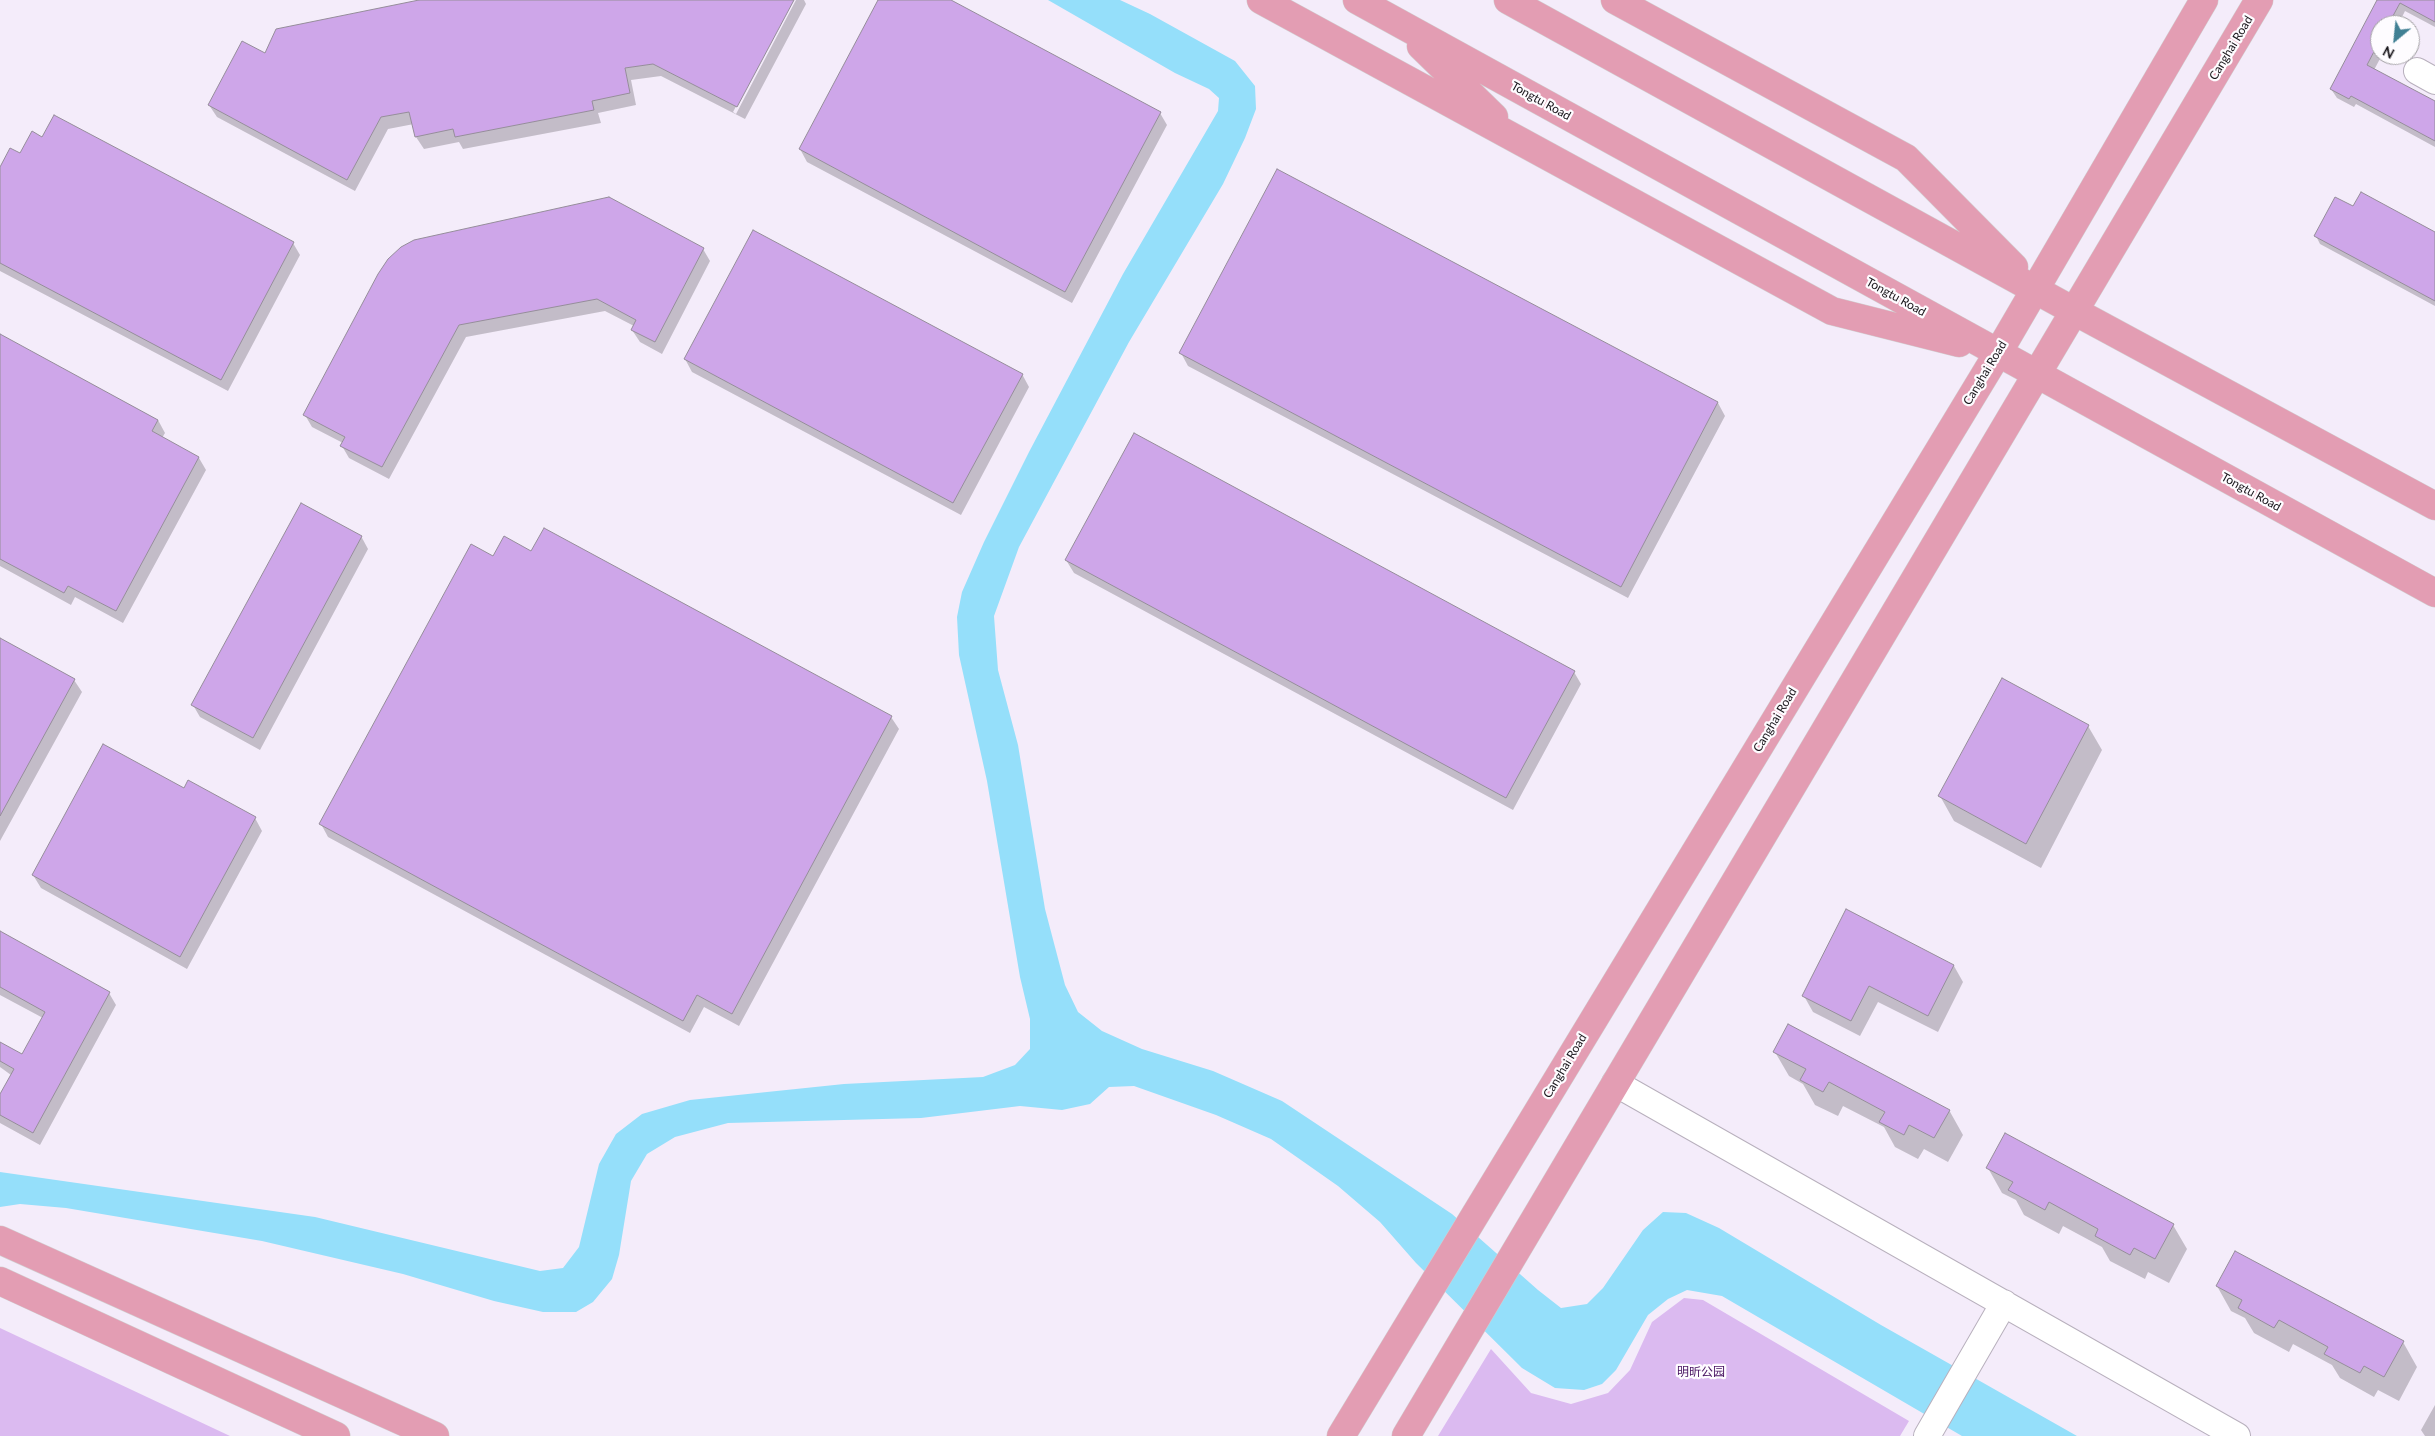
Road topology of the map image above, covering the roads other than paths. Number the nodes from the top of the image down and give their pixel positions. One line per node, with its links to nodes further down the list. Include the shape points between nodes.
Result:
1 (1261, 0): 8 (main road)
2 (1357, 0): 7 (main road, Tongtu Road)
3 (1508, 0): 9 (main road)
4 (1615, 0): 9 (main road, via 1906,158)
5 (2204, 0): 9 (main road, Canghai Road)
6 (2259, 0): 10 (main road, Canghai Road)
7 (1395, 21): 8 (main road); 11 (main road, Tongtu Road)
8 (1519, 140): 11 (main road, via 1832,311)
9 (2035, 288): 10 (main road); 11 (main road, Canghai Road)
10 (2074, 311): 12 (main road, Canghai Road); 13 (main road)
11 (1998, 353): 12 (main road, Tongtu Road); 22 (main road, Canghai Road)
12 (2036, 375): 14 (main road, Tongtu Road); 15 (main road, Canghai Road)
13 (2435, 506)
14 (2435, 593)
15 (1615, 1083): 18 (street); 23 (main road, Canghai Road)
16 (0, 1240): 21 (main road)
17 (0, 1281): 20 (main road)
18 (2004, 1303): 19 (street); 24 (street)
19 (1930, 1430)
20 (336, 1436)
21 (435, 1436)
22 (1341, 1436)
23 (1406, 1436)
24 (2237, 1436)

